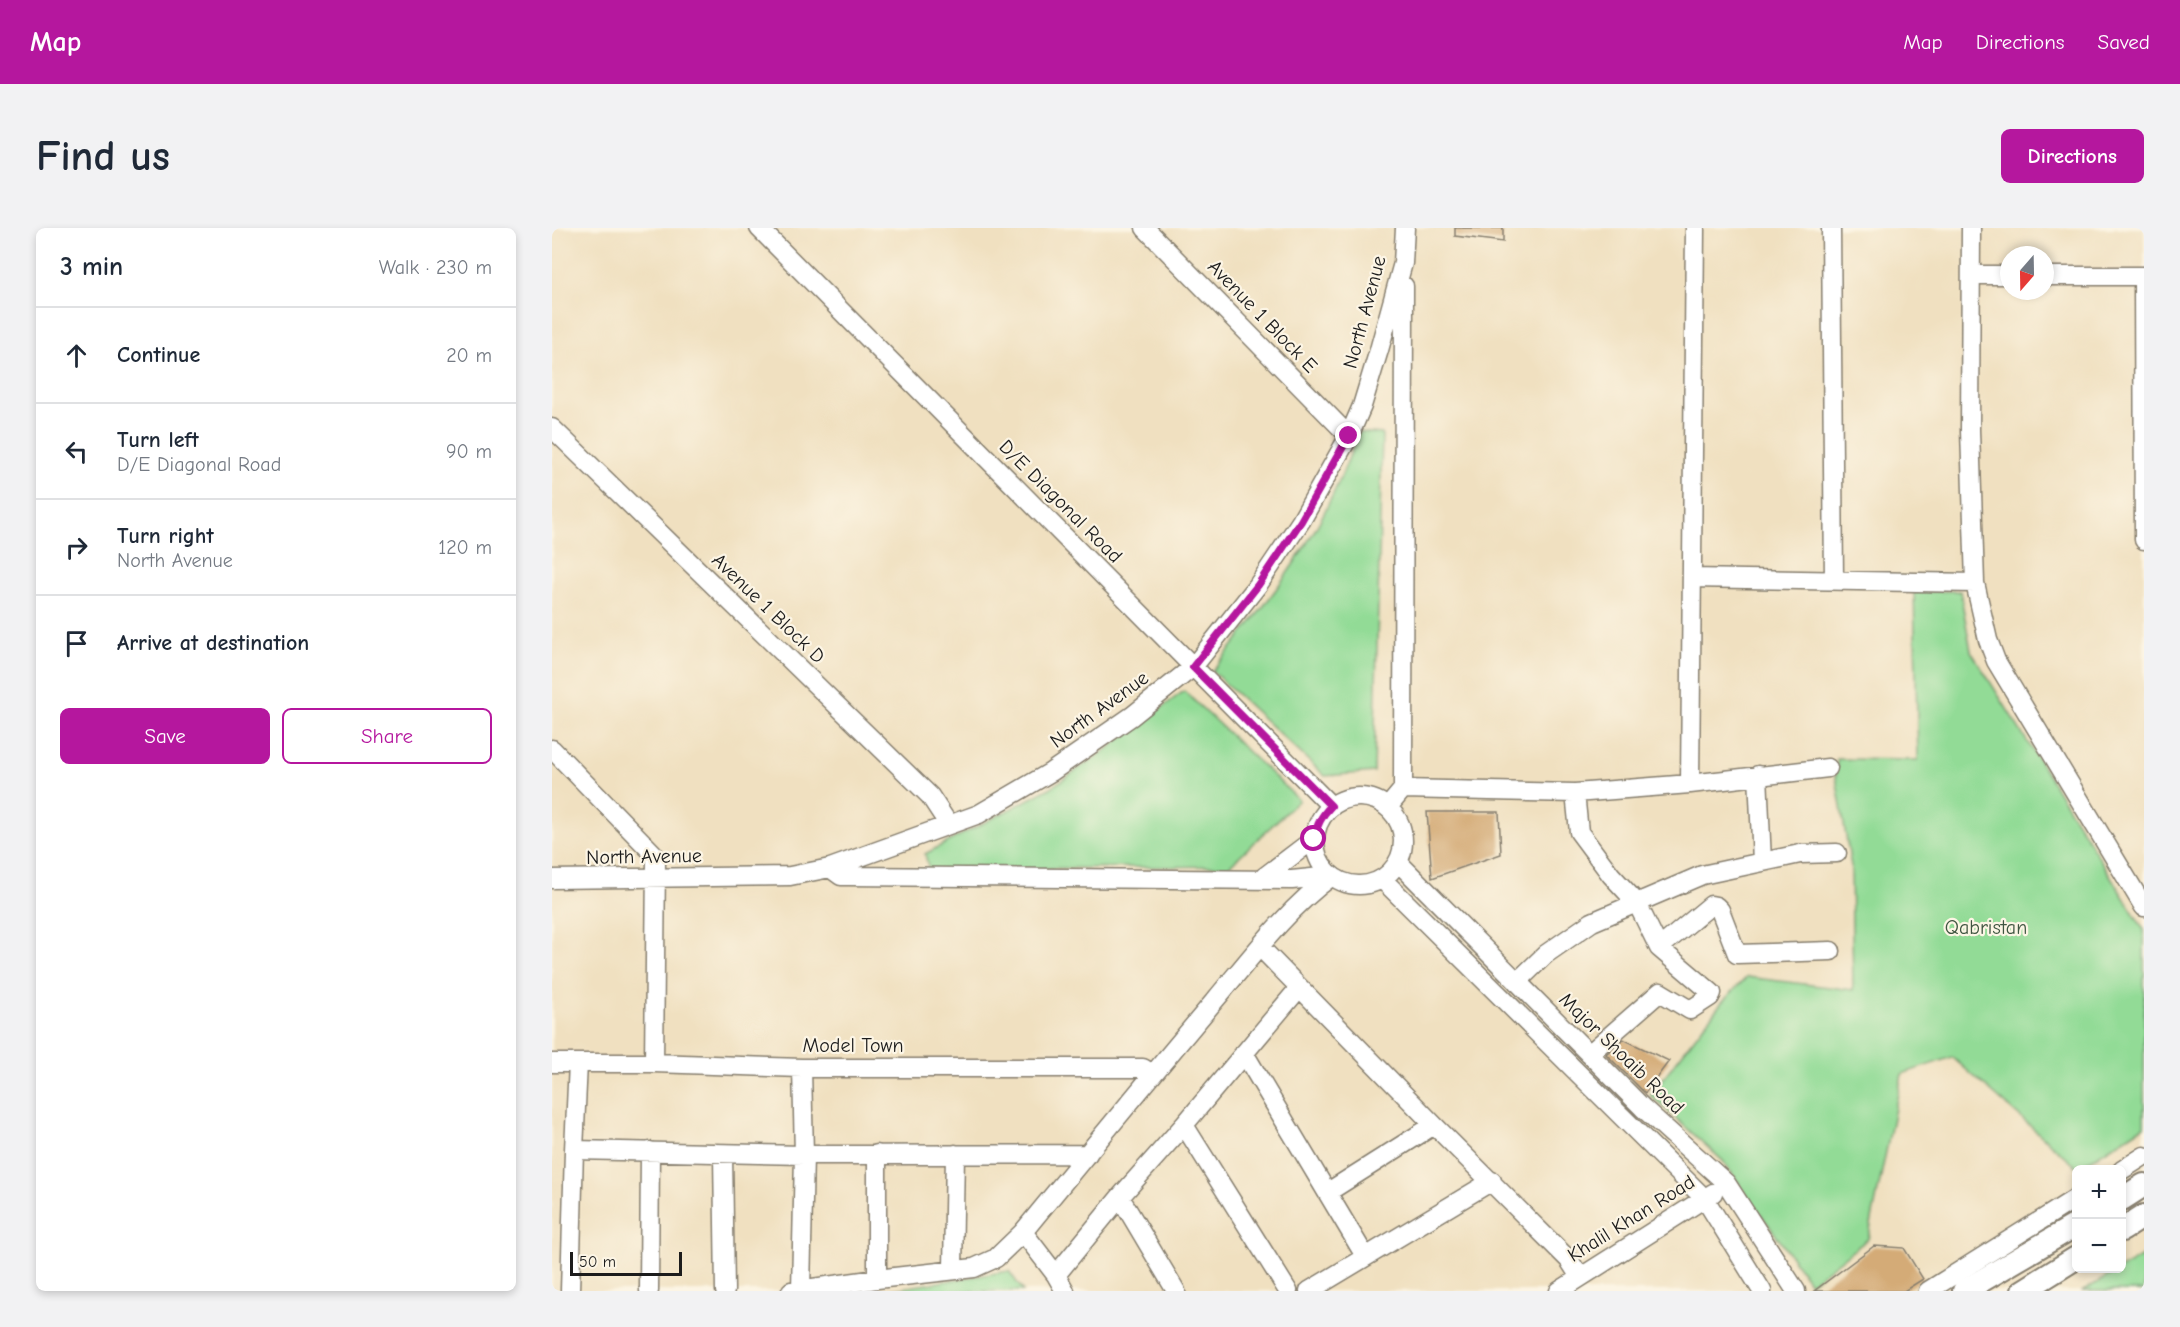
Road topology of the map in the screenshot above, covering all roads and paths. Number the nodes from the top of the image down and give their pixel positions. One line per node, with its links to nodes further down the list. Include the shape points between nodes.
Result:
1 (759, 228): 20 (street, D/E Diagonal Road)
2 (1145, 228): 14 (street, Avenue 1 Block E)
3 (1405, 228): 7 (street, North Avenue)
4 (1695, 228): 17 (street)
5 (1831, 228): 18 (street)
6 (1971, 228): 8 (street)
7 (1403, 263): 14 (street, North Avenue, via 1376,362); 25 (street)
8 (1971, 275): 9 (street); 19 (street, via 1970,430)
9 (2000, 275)
10 (2054, 276): 11 (street)
11 (2143, 276): 12 (street)
12 (2144, 382): 15 (street)
13 (552, 428): 29 (street, Avenue 1 Block D, via 930,796)
14 (1349, 436): 20 (street, North Avenue, via 1301,521 1258,585)
15 (2144, 494): 16 (street)
16 (2144, 540)
17 (1692, 578): 18 (street); 24 (street)
18 (1834, 581): 19 (street)
19 (1975, 583): 41 (street, via 1995,662)
20 (1193, 667): 27 (street, D/E Diagonal Road); 29 (street, North Avenue, via 1132,716 1051,772 979,814)
21 (552, 749): 37 (street, via 653,853)
22 (1828, 768): 23 (street)
23 (1758, 776): 24 (street); 33 (street)
24 (1690, 784): 26 (street)
25 (1403, 789): 26 (street); 28 (street)
26 (1575, 793): 40 (street, via 1579,832)
27 (1331, 806): 28 (street, via 1347,798 1366,797); 30 (street, via 1322,815)
28 (1388, 807): 32 (street, via 1401,827 1402,851)
29 (949, 825): 34 (street, North Avenue)
30 (1314, 839): 35 (street, via 1322,866); 39 (street)
31 (1837, 853): 33 (street, via 1800,854)
32 (1398, 862): 38 (street); 45 (street, Major Shoaib Road)
33 (1762, 862): 40 (street, via 1702,875)
34 (830, 868): 37 (street, North Avenue, via 790,876); 39 (street, via 841,876)
35 (1332, 876): 38 (street, via 1356,885); 39 (street); 42 (street, via 1309,893)
36 (552, 879): 37 (street, North Avenue)
37 (657, 879): 49 (street)
38 (1382, 879): 71 (street)
39 (1260, 880)
40 (1637, 903): 43 (street); 45 (street, via 1592,922 1546,954)
41 (2144, 907)
42 (1260, 947): 46 (street); 53 (street)
43 (1659, 948): 44 (street, via 1711,905 1720,910 1737,954); 48 (street, via 1709,989 1710,997 1690,1010 1660,992)
44 (1831, 951)
45 (1517, 982): 48 (street, Major Shoaib Road)
46 (1299, 988): 47 (street); 55 (street)
47 (1244, 1053): 54 (street); 68 (street)
48 (1589, 1054): 66 (street, Major Shoaib Road)
49 (654, 1062): 51 (street, Model Town); 52 (street, Model Town)
50 (552, 1063): 51 (street, Model Town)
51 (578, 1063): 56 (street)
52 (802, 1068): 53 (street, Model Town, via 1143,1068); 62 (street)
53 (1152, 1074): 61 (street)
54 (1184, 1125): 70 (street); 90 (street)
55 (1434, 1125): 65 (street); 68 (street)
56 (574, 1149): 57 (street); 85 (street)
57 (650, 1152): 58 (street); 86 (street)
58 (723, 1154): 62 (street); 87 (street)
59 (877, 1154): 60 (street); 62 (street); 82 (street)
60 (955, 1154): 61 (street); 79 (street)
61 (1088, 1154): 76 (street)
62 (804, 1155): 84 (street)
63 (2144, 1156): 64 (street)
64 (2126, 1167)
65 (1492, 1181): 77 (street); 81 (street, via 1569,1260)
66 (1726, 1183): 71 (street, Khalil Khan Road); 94 (street, Major Shoaib Road)
67 (2144, 1185): 69 (main road)
68 (1328, 1192): 77 (street)
69 (2126, 1195)
70 (1120, 1197): 80 (street); 89 (street)
71 (1705, 1199): 81 (street, Khalil Khan Road); 93 (street)
72 (2072, 1201): 95 (street)
73 (2144, 1216): 75 (main road)
74 (2072, 1227): 96 (main road)
75 (2126, 1227)
76 (1023, 1232): 79 (street, via 986,1264); 80 (street)
77 (1365, 1256): 91 (street)
78 (2072, 1260): 83 (main road)
79 (953, 1269): 82 (street)
80 (1056, 1275): 88 (street)
81 (1580, 1277): 92 (street, Khalil Khan Road)
82 (877, 1278): 84 (street)
83 (2030, 1286): 97 (street)
84 (796, 1290)
85 (570, 1291)
86 (649, 1291)
87 (725, 1291)
88 (1065, 1291)
89 (1176, 1291)
90 (1287, 1291)
91 (1309, 1291)
92 (1559, 1291)
93 (1762, 1291)
94 (1796, 1291)
95 (1928, 1291)
96 (1964, 1291)
97 (2016, 1291)

